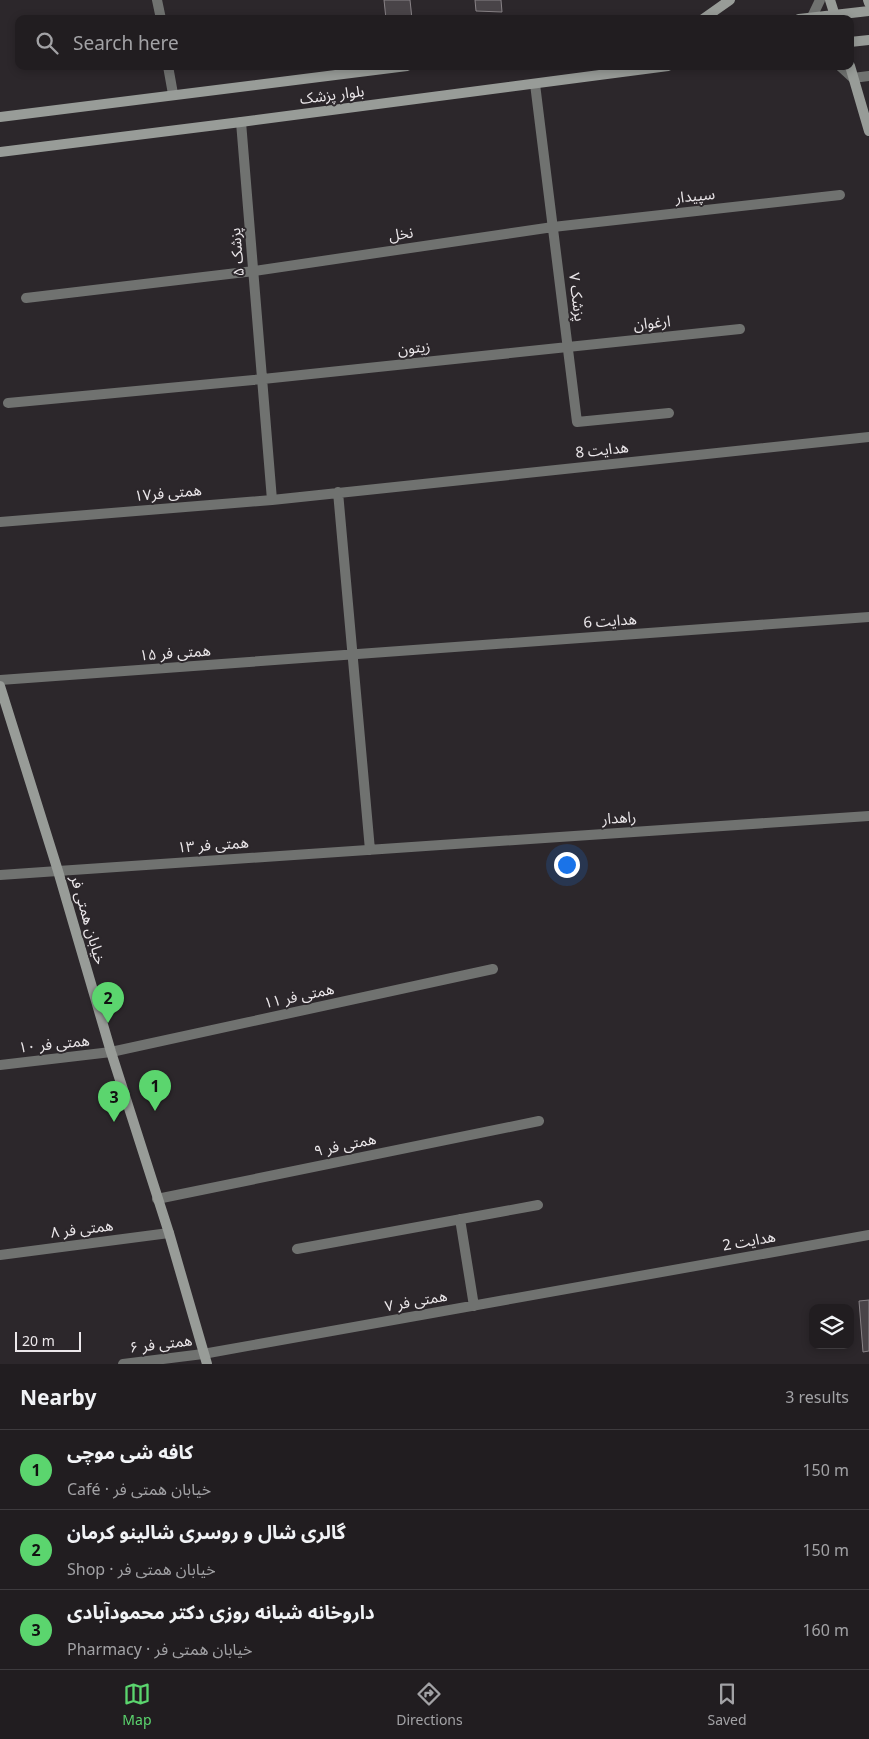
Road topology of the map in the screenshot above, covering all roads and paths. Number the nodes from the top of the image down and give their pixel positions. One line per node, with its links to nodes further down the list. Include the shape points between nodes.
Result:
1 (158, 0): 6 (street)
2 (730, 0): 7 (main road)
3 (820, 0): 8 (street)
4 (830, 0): 9 (main road)
5 (869, 11): 10 (main road)
6 (160, 15)
7 (709, 15)
8 (812, 15)
9 (834, 15)
10 (846, 15)
11 (869, 40): 12 (main road)
12 (854, 42)
13 (169, 70): 21 (street)
14 (374, 70): 21 (main road, بلوار پزشک)
15 (638, 70): 20 (main road, بلوار پزشک)
16 (844, 70): 19 (street)
17 (851, 70): 19 (main road)
18 (869, 76): 19 (street)
19 (853, 78): 24 (main road)
20 (535, 84): 23 (main road, بلوار پزشک); 27 (street, پزشک ۷)
21 (173, 94): 22 (main road, بلوار پزشک)
22 (0, 117)
23 (241, 122): 25 (main road, بلوار پزشک); 28 (street, پزشک ۵)
24 (869, 131)
25 (0, 152)
26 (840, 195): 27 (street, سپیدار)
27 (553, 227): 28 (street, نخل); 31 (street, پزشک ۷)
28 (254, 271): 29 (street, نخل); 32 (street, پزشک ۵)
29 (26, 298)
30 (740, 329): 31 (street, ارغوان)
31 (568, 347): 32 (street, زیتون); 34 (street, پزشک ۷, via 577,422)
32 (263, 379): 33 (street, زیتون); 37 (street, پزشک ۵)
33 (8, 403)
34 (669, 413)
35 (869, 437): 36 (street, هدایت 8)
36 (338, 492): 37 (street, همتی فر۱۷); 40 (street)
37 (272, 500): 38 (street, همتی فر۱۷)
38 (0, 522)
39 (869, 617): 40 (street, هدایت 6)
40 (353, 655): 41 (street, همتی فر ۱۵); 44 (street)
41 (0, 680)
42 (0, 686): 45 (main road, خیابان همتی فر)
43 (869, 816): 44 (street, راهدار)
44 (370, 850): 45 (street, همتی فر ۱۳)
45 (58, 871): 46 (street, همتی فر ۱۳); 48 (main road, خیابان همتی فر)
46 (0, 875)
47 (493, 969): 48 (street, همتی فر ۱۱)
48 (111, 1052): 49 (street, همتی فر ۱۰); 51 (main road, خیابان همتی فر)
49 (0, 1065)
50 (538, 1121): 51 (street, همتی فر ۹)
51 (158, 1199): 54 (main road, خیابان همتی فر)
52 (538, 1205): 53 (street)
53 (460, 1220): 56 (street); 59 (street)
54 (169, 1233): 57 (street, همتی فر ۸); 60 (main road, خیابان همتی فر)
55 (869, 1235): 58 (street, هدایت 2)
56 (297, 1248)
57 (0, 1255)
58 (634, 1277): 59 (street, همتی فر ۷)
59 (474, 1306): 60 (street, همتی فر ۷)
60 (205, 1359): 61 (street, همتی فر ۶)
61 (123, 1364)

